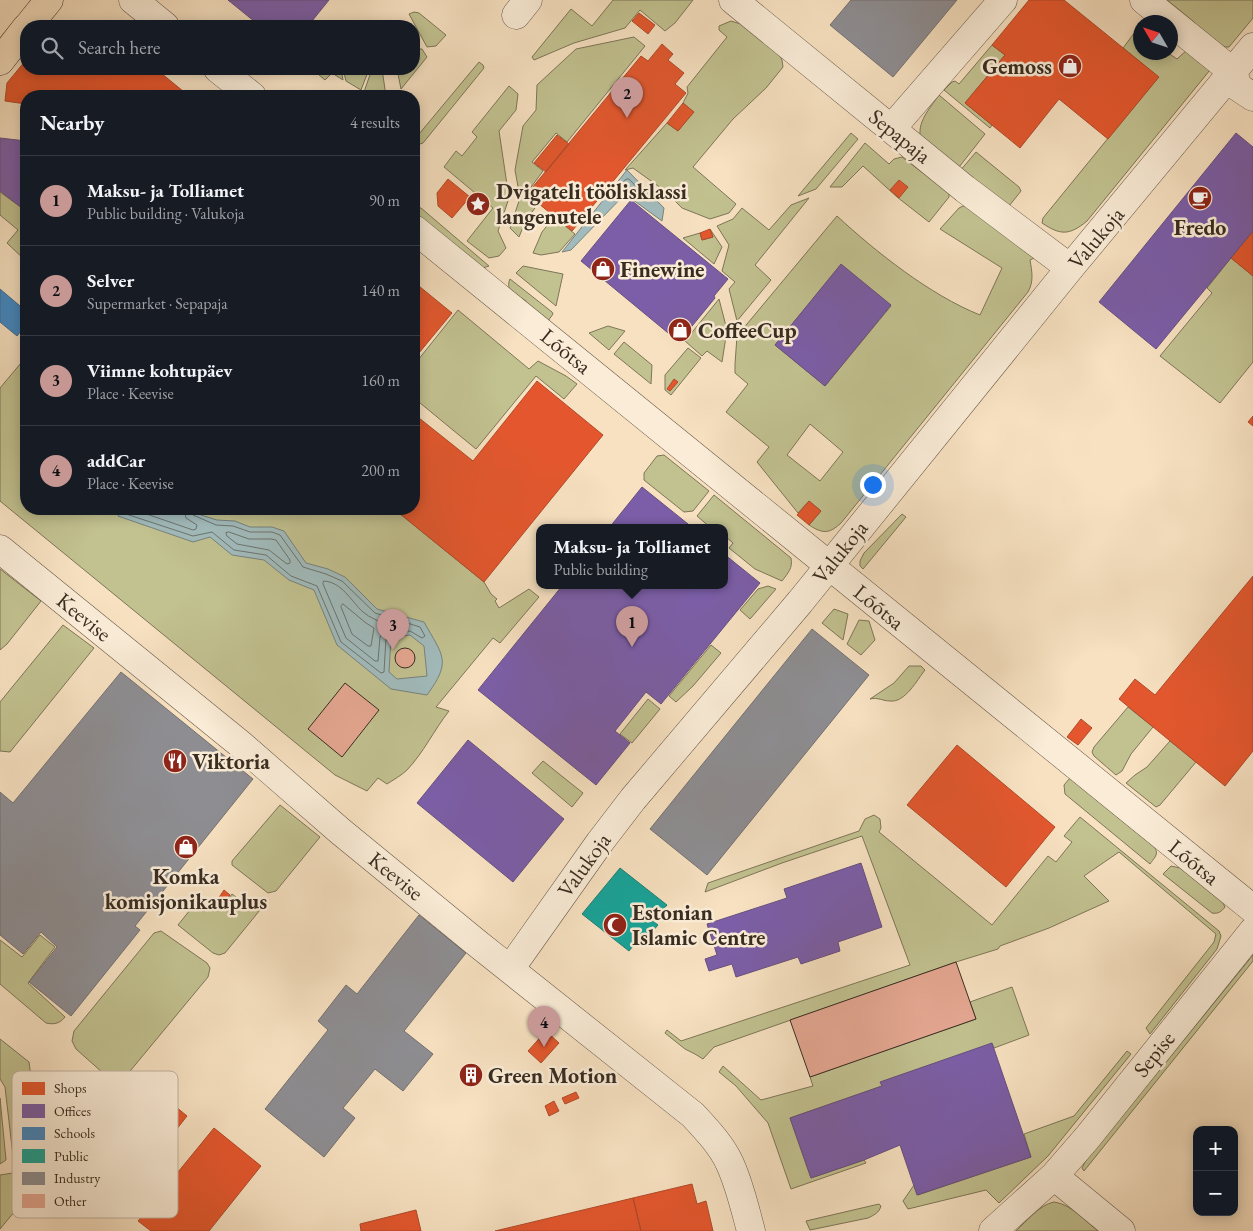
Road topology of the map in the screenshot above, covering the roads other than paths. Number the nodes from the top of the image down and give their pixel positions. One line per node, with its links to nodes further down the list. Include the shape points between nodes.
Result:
1 (50, 0): 6 (main road)
2 (132, 0): 7 (street)
3 (733, 0): 15 (street, Sepapaja)
4 (1002, 0): 15 (street)
5 (1144, 0): 11 (street)
6 (33, 20)
7 (157, 20)
8 (20, 36): 10 (main road)
9 (1253, 47): 11 (street, Valukoja)
10 (0, 60)
11 (1233, 72): 14 (street, via 1238,86); 17 (street, Valukoja)
12 (226, 75): 13 (street)
13 (244, 90)
14 (1253, 97)
15 (891, 129): 17 (street, Sepapaja, via 964,190)
16 (420, 234): 19 (street, Lõõtsa)
17 (1070, 268): 19 (street, Valukoja)
18 (0, 549): 22 (street, Keevise)
19 (828, 566): 20 (street, Lõõtsa); 22 (street, Valukoja, via 633,800)
20 (1253, 909)
21 (1253, 930): 23 (street, Sepise)
22 (510, 969): 24 (street, Keevise, via 693,1115 709,1132 730,1163)
23 (1054, 1176): 25 (street, Sepise); 26 (street)
24 (751, 1231)
25 (993, 1231)
26 (1121, 1231)

